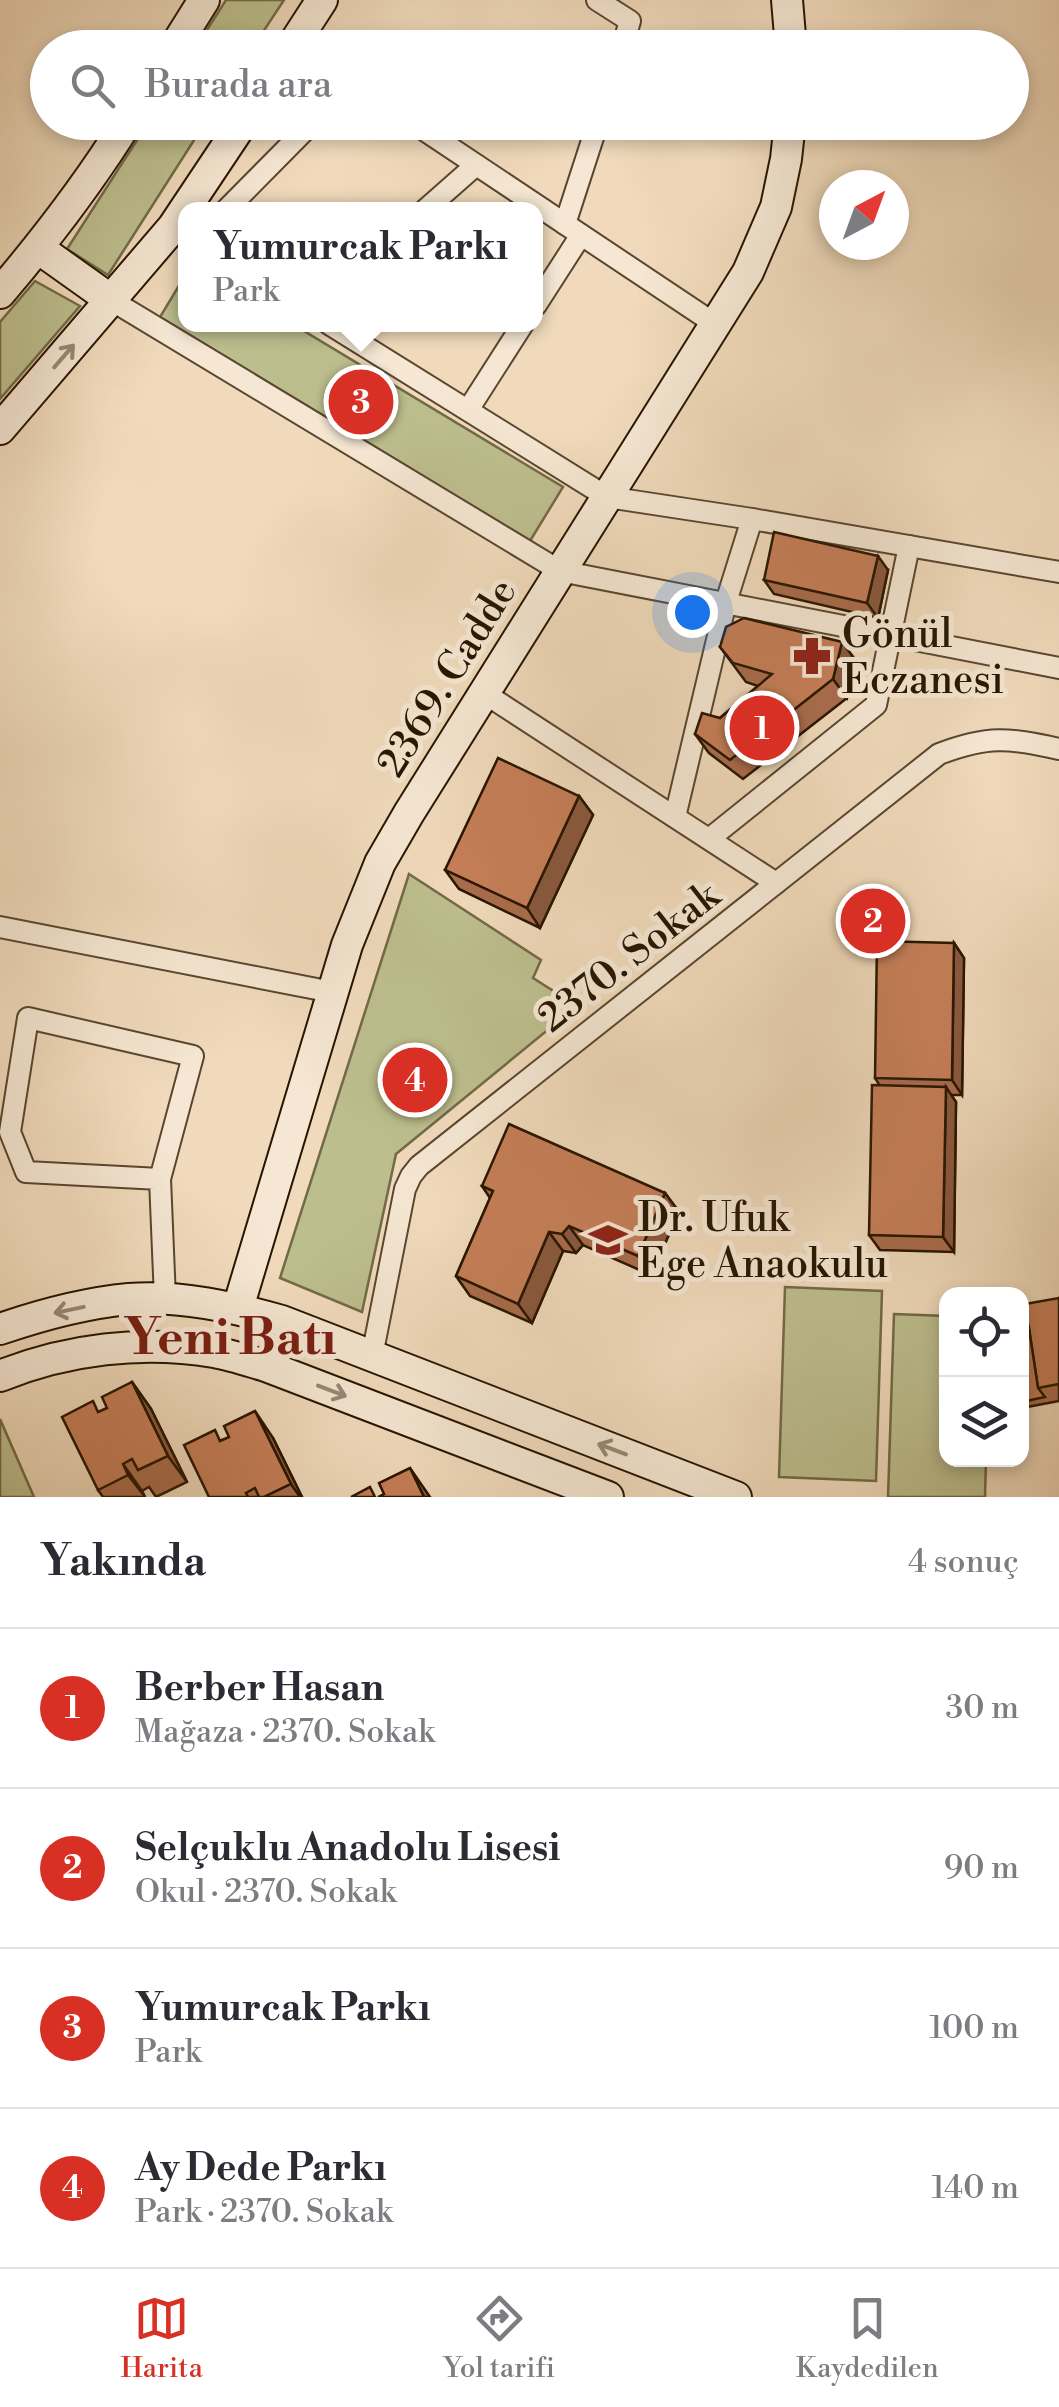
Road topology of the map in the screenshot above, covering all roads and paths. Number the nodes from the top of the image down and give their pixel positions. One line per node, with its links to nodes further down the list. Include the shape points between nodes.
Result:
1 (204, 0): 6 (street)
2 (322, 0): 7 (street)
3 (597, 0): 5 (street)
4 (787, 0): 8 (street)
5 (632, 10)
6 (185, 30)
7 (304, 30)
8 (790, 30)
9 (115, 140): 23 (street)
10 (232, 140): 16 (street)
11 (294, 140): 17 (street)
12 (439, 140): 15 (street)
13 (594, 140): 21 (street)
14 (788, 140): 27 (street, 2369. Cadde, via 776,207 748,272)
15 (476, 165): 18 (street); 19 (street)
16 (196, 202)
17 (234, 202)
18 (434, 202)
19 (531, 202)
20 (543, 210): 21 (street)
21 (573, 230): 24 (street); 27 (street)
22 (178, 232): 26 (street)
23 (38, 248): 25 (street); 26 (street)
24 (543, 291)
25 (0, 293)
26 (111, 300): 31 (street, one-way to 26); 35 (street)
27 (715, 324): 32 (street, 2369. Cadde)
28 (343, 332): 30 (street)
29 (518, 332): 30 (street)
30 (468, 410): 32 (street)
31 (0, 429)
32 (607, 496): 33 (street); 35 (street, 2369. Cadde)
33 (752, 519): 34 (street); 37 (street)
34 (909, 546): 36 (street); 38 (street)
35 (560, 571): 37 (street); 40 (street, 2369. Cadde)
36 (1059, 572)
37 (726, 602): 38 (street); 42 (street)
38 (891, 634): 39 (street); 43 (street, via 876,705)
39 (1059, 668)
40 (484, 693): 42 (street); 46 (street, 2369. Cadde, via 380,863)
41 (1059, 749): 44 (street, 2370. Sokak, via 986,740 939,754)
42 (675, 817): 43 (street)
43 (709, 838): 44 (street)
44 (776, 883): 51 (street, 2370. Sokak, via 410,1176)
45 (0, 927): 46 (street)
46 (332, 992): 49 (street, 2369. Cadde)
47 (160, 1179): 47 (street, via 193,1056 28,1018 10,1132 26,1172); 48 (street)
48 (165, 1299): 49 (street); 50 (street, one-way to 50, via 86,1306)
49 (238, 1308): 51 (street)
50 (0, 1329)
51 (372, 1356): 54 (street, one-way to 51)
52 (0, 1376): 53 (street, one-way to 53, via 86,1351 215,1352)
53 (608, 1497)
54 (736, 1497)

